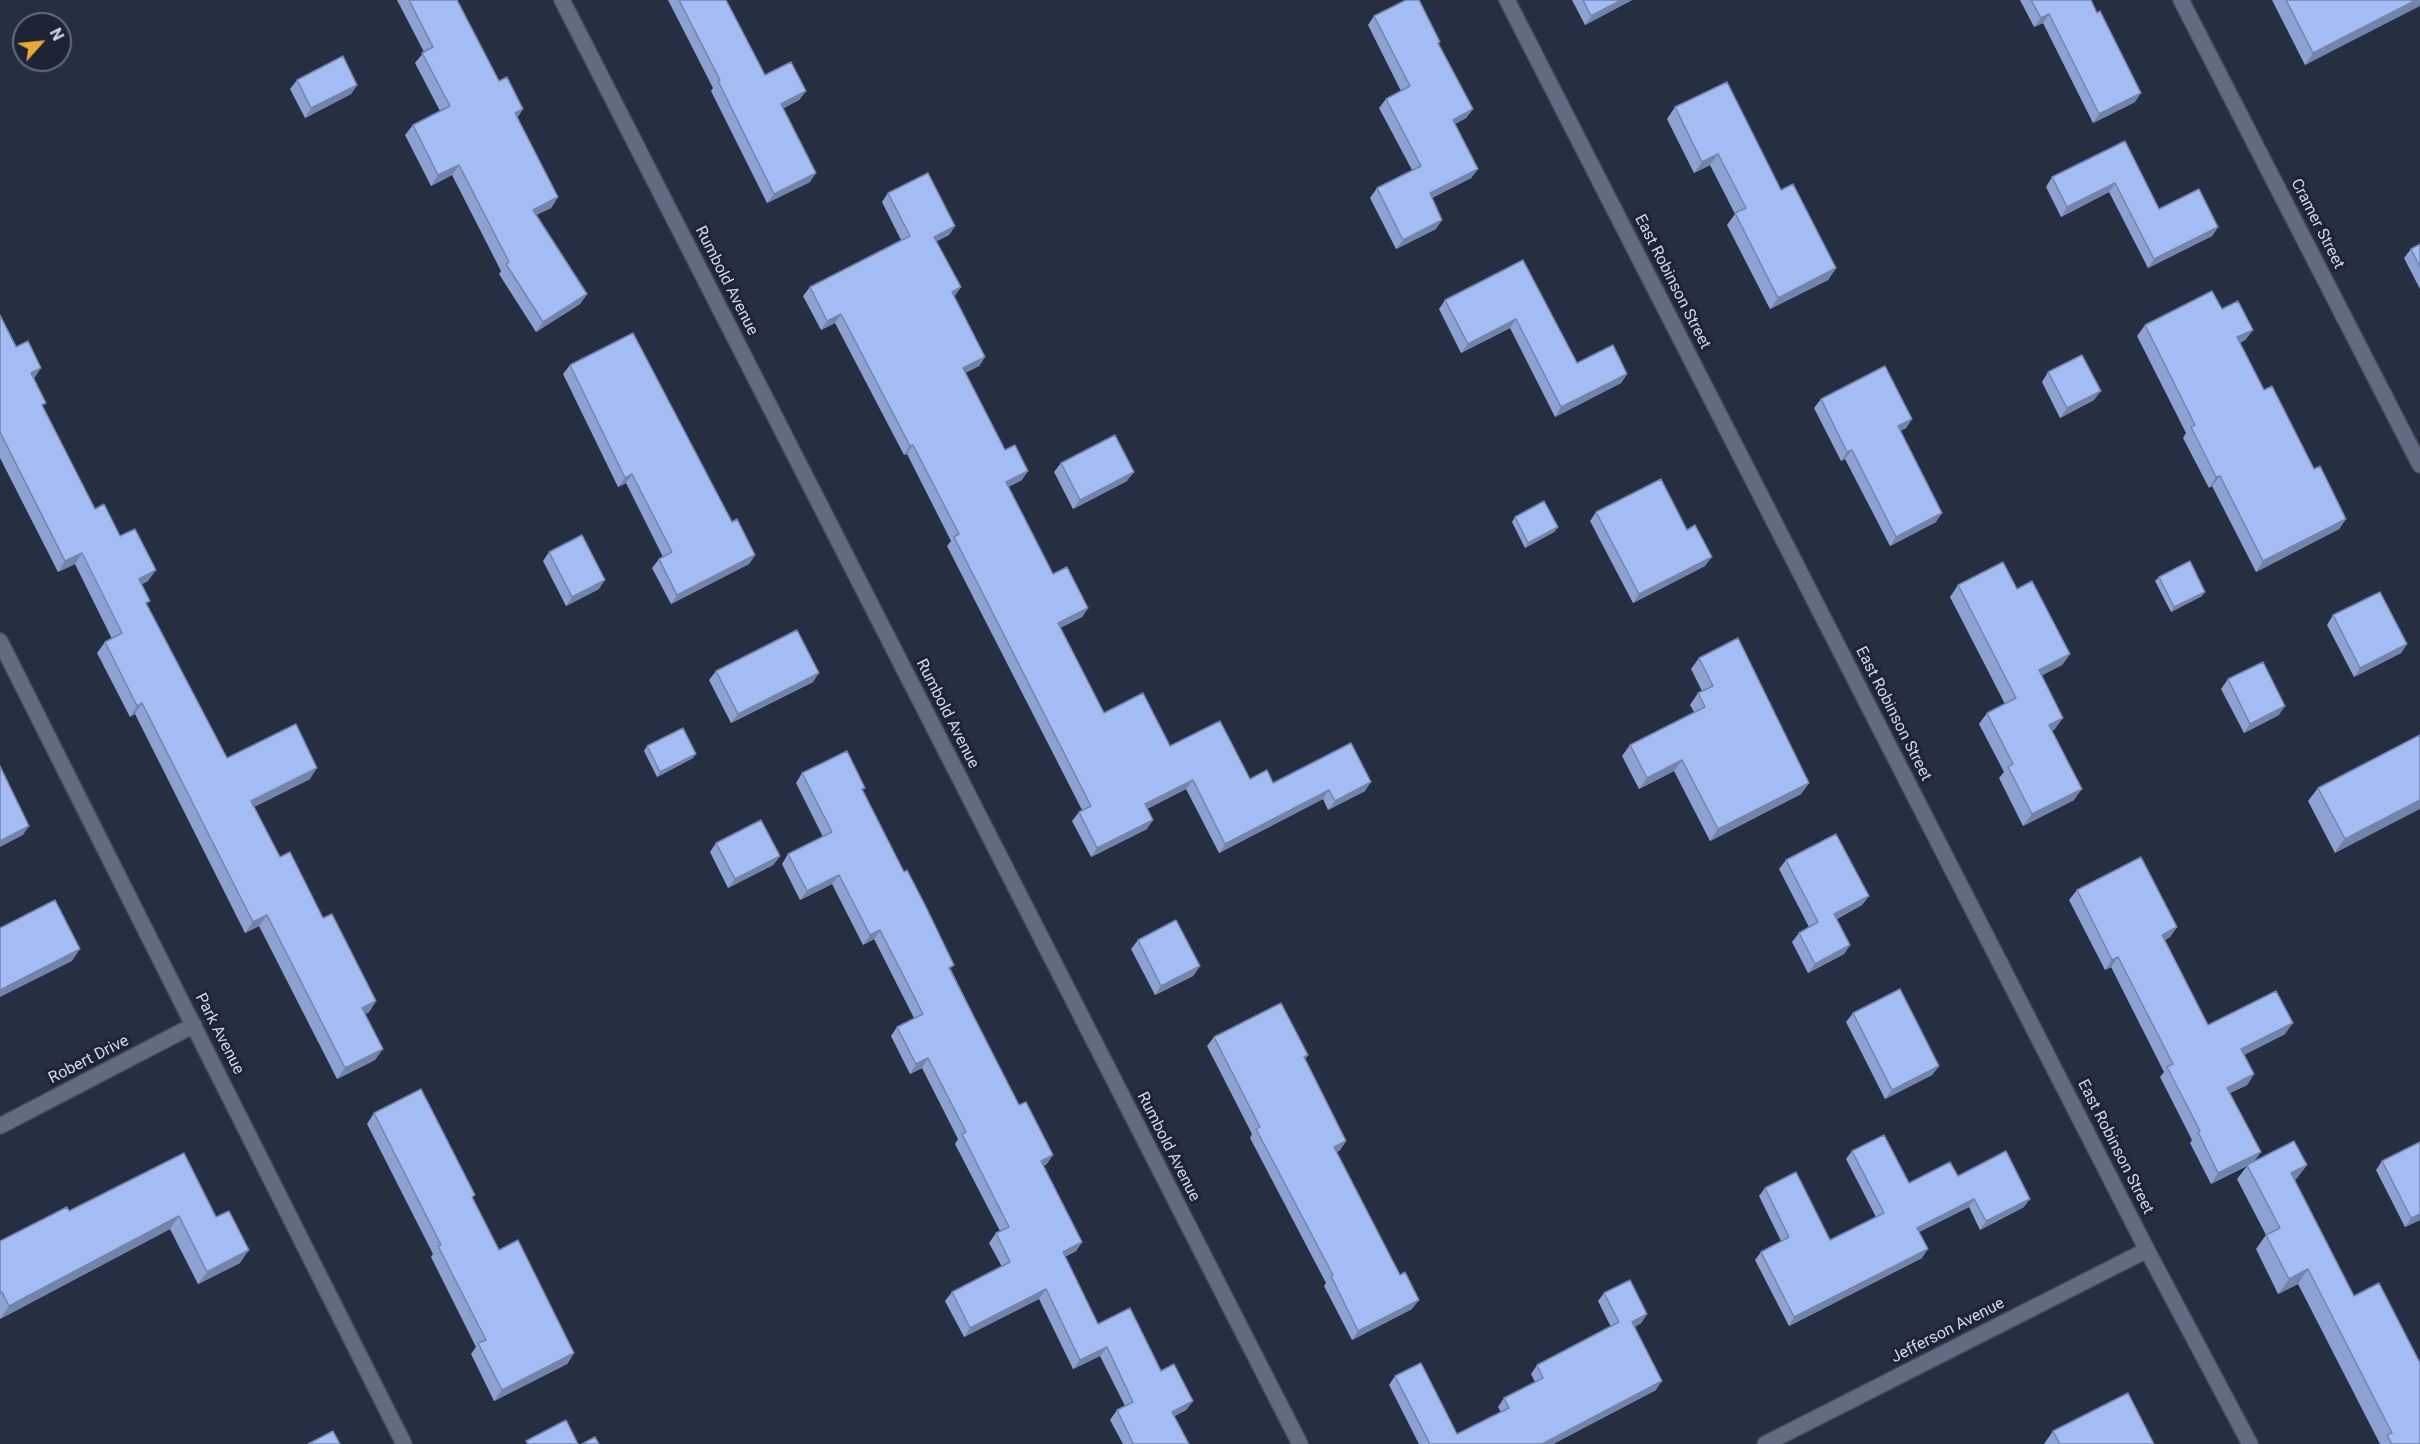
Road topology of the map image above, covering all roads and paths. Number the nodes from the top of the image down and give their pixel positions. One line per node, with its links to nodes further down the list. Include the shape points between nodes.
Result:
1 (562, 0): 10 (street, Rumbold Avenue)
2 (1507, 0): 8 (street, East Robinson Street)
3 (2181, 0): 4 (street, Cramer Street)
4 (2420, 465)
5 (0, 640): 6 (street, Park Avenue)
6 (194, 1025): 7 (street, Robert Drive); 9 (street, Park Avenue)
7 (0, 1126)
8 (2147, 1250): 11 (street, Jefferson Avenue); 12 (street, East Robinson Street)
9 (404, 1444)
10 (1300, 1444)
11 (1765, 1444)
12 (2250, 1444)

